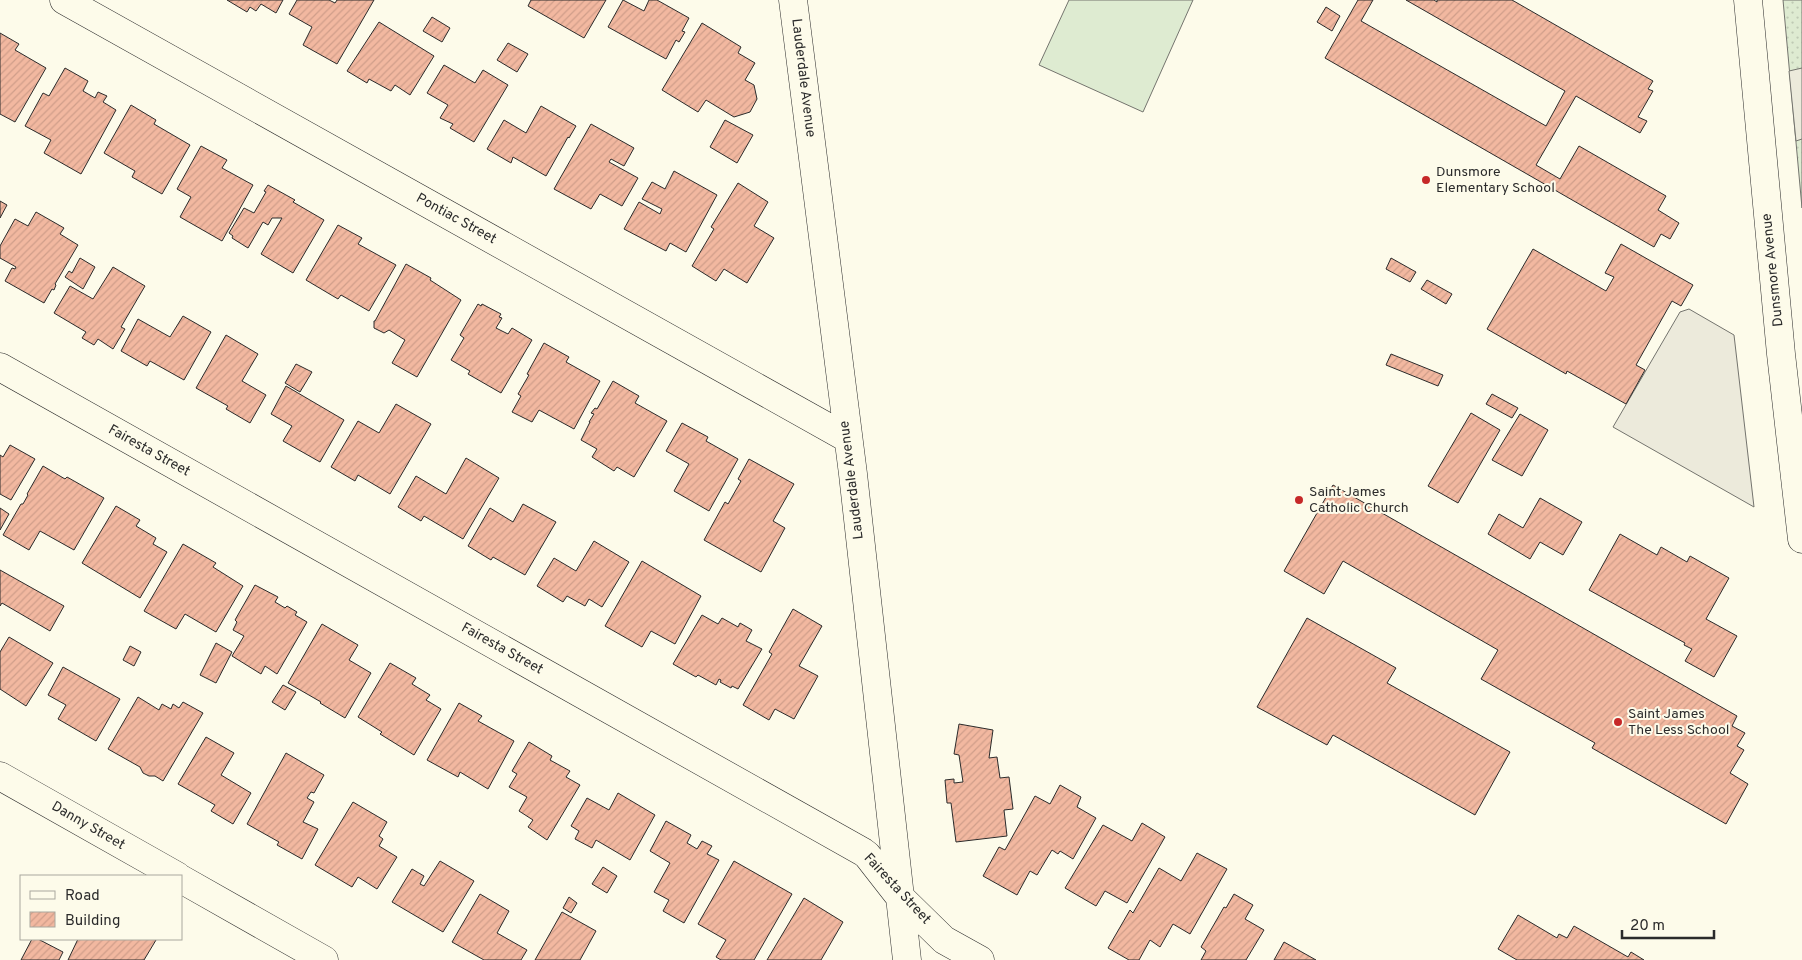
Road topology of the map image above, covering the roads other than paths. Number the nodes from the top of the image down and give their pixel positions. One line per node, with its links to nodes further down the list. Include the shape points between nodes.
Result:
1 (64, 0): 5 (street, Pontiac Street)
2 (793, 0): 5 (street, Lauderdale Avenue)
3 (1748, 0): 6 (street, Dunsmore Avenue, via 1780,354)
4 (0, 367): 10 (street, Fairesta Street, via 856,848 867,855)
5 (847, 438): 10 (street, Lauderdale Avenue)
6 (1802, 539)
7 (0, 776): 8 (street, Danny Street)
8 (175, 875)
9 (182, 880): 11 (street)
10 (899, 896): 12 (street, Lauderdale Avenue); 13 (street, Fairesta Street, via 944,940)
11 (324, 960)
12 (907, 960)
13 (980, 960)

